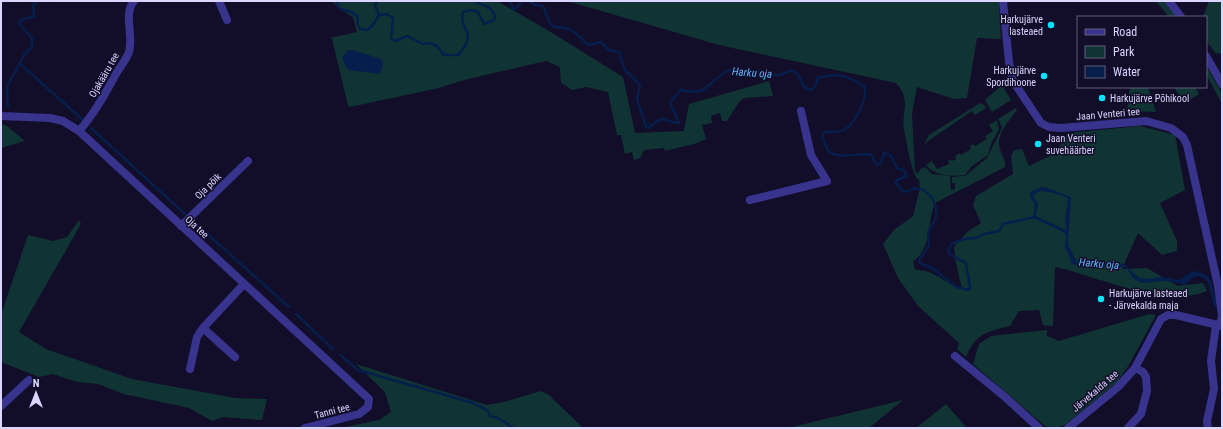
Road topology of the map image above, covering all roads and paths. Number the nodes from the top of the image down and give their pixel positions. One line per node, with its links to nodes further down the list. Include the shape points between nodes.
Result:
1 (134, 1): 11 (street, Ojakääru tee, via 131,4 131,43 128,54 104,98)
2 (218, 1): 6 (street)
3 (1003, 1): 16 (street, Jaan Venteri tee, via 1013,81 1041,123 1054,128 1146,121 1171,128 1183,137 1187,145 1220,305)
4 (1169, 1): 5 (street)
5 (1180, 16)
6 (227, 20)
7 (1207, 58): 8 (street)
8 (1222, 84)
9 (801, 111): 13 (street, via 811,155 827,181)
10 (1, 116): 11 (street, Oja tee, via 50,118 63,121)
11 (79, 131): 14 (street, Oja tee)
12 (248, 160): 14 (street, Oja põik)
13 (750, 200)
14 (181, 226): 15 (street, Oja tee)
15 (244, 284): 17 (street); 23 (street, Oja tee)
16 (1220, 325): 20 (street, Järvekalda tee, via 1168,315 1161,319); 25 (street, Jaan Venteri tee, via 1211,361 1214,389)
17 (203, 328): 19 (street); 21 (street, via 197,337)
18 (955, 356): 27 (street)
19 (235, 357)
20 (1135, 368): 28 (street, Järvekalda tee, via 1118,388); 29 (street, via 1146,377 1147,390 1141,414)
21 (190, 369)
22 (29, 380): 24 (street)
23 (363, 392): 26 (street, Tanni tee, via 369,399 368,407 359,414)
24 (1, 406)
25 (1206, 426)
26 (305, 428)
27 (1039, 428)
28 (1068, 428)
29 (1128, 428)

